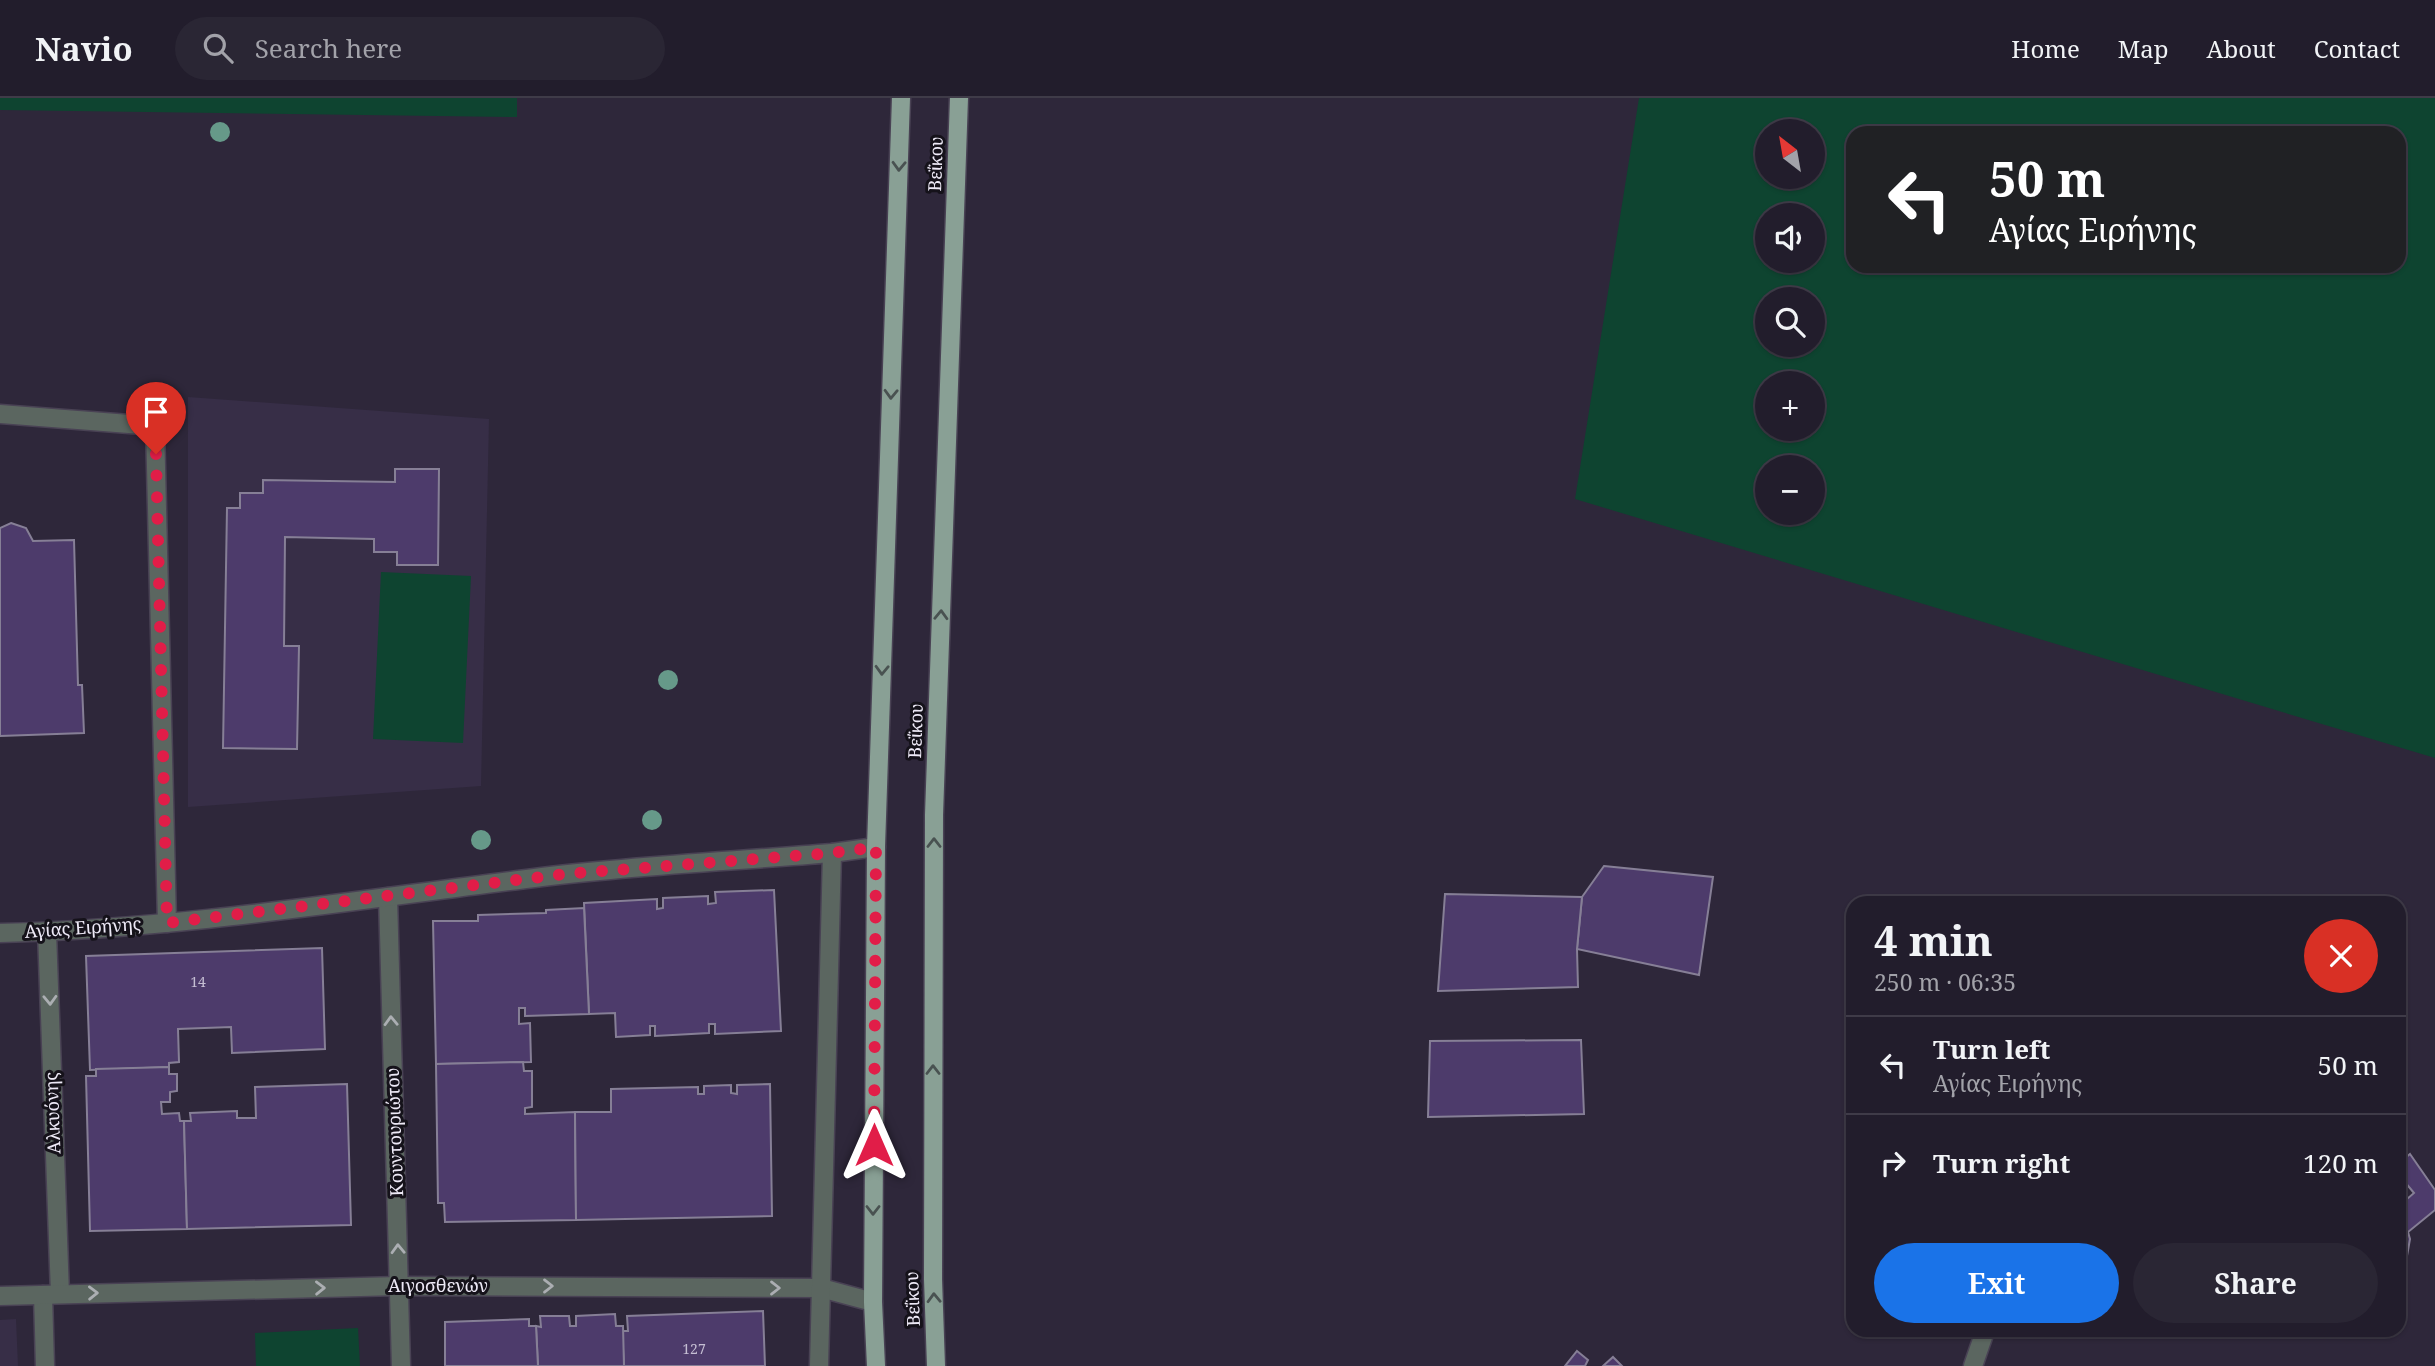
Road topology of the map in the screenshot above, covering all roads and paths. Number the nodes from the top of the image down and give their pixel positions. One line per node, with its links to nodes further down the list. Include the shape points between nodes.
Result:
1 (901, 98): 4 (main road, Βεΐκου, one-way to 4)
2 (959, 98): 20 (main road, Βεΐκου, one-way to 2, via 934,815)
3 (0, 414): 7 (street, via 155,426)
4 (876, 847): 5 (street, Αγίας Ειρήνης); 14 (main road, Βεΐκου, one-way to 14)
5 (832, 853): 6 (street, Αγίας Ειρήνης, via 565,874); 11 (street)
6 (388, 897): 7 (street, Αγίας Ειρήνης); 10 (street, Κουντουριώτου, one-way to 6)
7 (167, 923): 8 (street, Αγίας Ειρήνης)
8 (47, 932): 9 (street, Αγίας Ειρήνης); 12 (street, Αλκυόνης, one-way to 12)
9 (0, 933)
10 (399, 1286): 11 (street, Αιγοσθενών, one-way to 11); 12 (street, Αιγοσθενών, one-way to 10); 17 (street, Κουντουριώτου)
11 (821, 1288): 14 (street, Αιγοσθενών); 18 (street)
12 (51, 1295): 13 (street, Αιγοσθενών); 16 (street, Αλκυόνης)
13 (0, 1296)
14 (873, 1303): 19 (main road, Βεΐκου)
15 (1983, 1337): 21 (street)
16 (45, 1366)
17 (401, 1366)
18 (819, 1366)
19 (876, 1366)
20 (936, 1366)
21 (1973, 1366)

